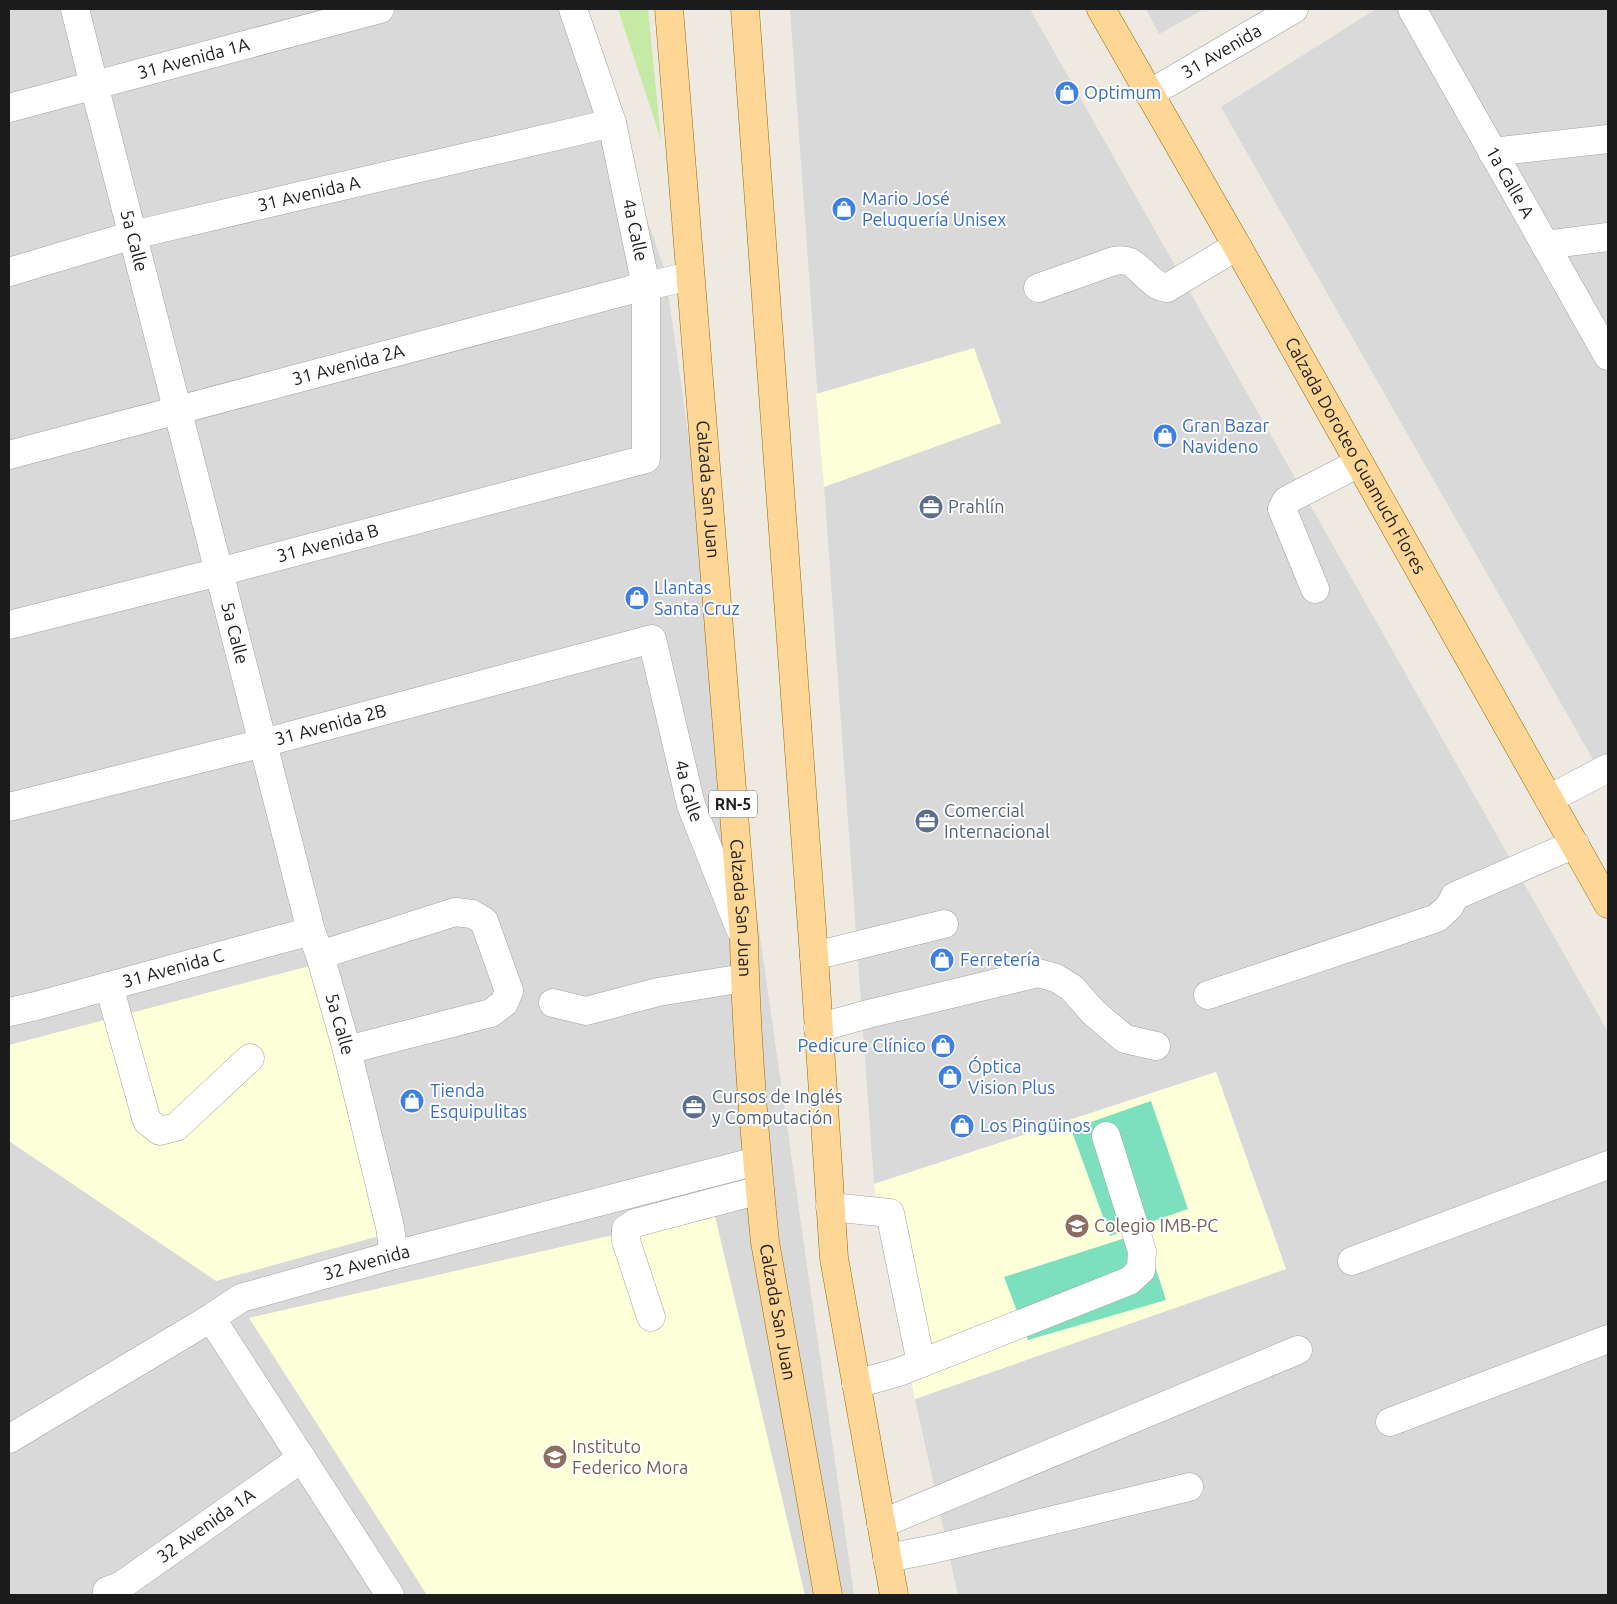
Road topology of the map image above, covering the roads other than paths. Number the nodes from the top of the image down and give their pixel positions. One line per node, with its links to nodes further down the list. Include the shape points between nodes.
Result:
1 (75, 9): 9 (street, 5a Calle)
2 (380, 9): 9 (street, 31 Avenida 1A)
3 (573, 9): 12 (street, 4a Calle)
4 (668, 9): 20 (main road, Calzada San Juan / RN-5)
5 (745, 9): 41 (main road)
6 (1101, 9): 10 (main road, Calzada Doroteo Guamuch Flores)
7 (1294, 9): 10 (street, 31 Avenida)
8 (1412, 9): 14 (street, 1a Calle A)
9 (94, 86): 11 (street, 31 Avenida 1A); 15 (street, 5a Calle)
10 (1149, 94): 18 (main road, Calzada Doroteo Guamuch Flores)
11 (9, 108)
12 (612, 123): 15 (street, 31 Avenida A); 21 (street, 4a Calle)
13 (1608, 139): 14 (street)
14 (1492, 152): 17 (street, 1a Calle A)
15 (132, 235): 19 (street, 31 Avenida A); 24 (street, 5a Calle)
16 (1608, 238): 17 (street)
17 (1545, 245): 23 (street, 1a Calle A)
18 (1237, 246): 22 (street, via 1167,288 1154,283 1130,262 1121,260); 27 (main road, Calzada Doroteo Guamuch Flores)
19 (9, 272)
20 (690, 276): 21 (street, 31 Avenida 2A); 39 (main road, Calzada San Juan / RN-5)
21 (646, 286): 24 (street, 31 Avenida 2A); 26 (street, 4a Calle)
22 (1038, 288)
23 (1608, 356)
24 (177, 411): 25 (street, 31 Avenida 2A); 28 (street, 5a Calle)
25 (9, 455)
26 (646, 459): 28 (street, 31 Avenida B)
27 (1359, 463): 29 (street, via 1290,498 1282,509); 34 (main road, Calzada Doroteo Guamuch Flores)
28 (219, 572): 30 (street, 31 Avenida B); 32 (street, 5a Calle)
29 (1315, 589)
30 (9, 625)
31 (652, 639): 32 (street, 31 Avenida 2B); 39 (street, 4a Calle, via 691,805)
32 (263, 743): 35 (street, 31 Avenida 2B); 40 (street, 5a Calle)
33 (1608, 768): 34 (street)
34 (1549, 799): 36 (main road, Calzada Doroteo Guamuch Flores)
35 (9, 807)
36 (1575, 844): 37 (main road, Calzada Doroteo Guamuch Flores); 44 (street, via 1455,896 1437,918)
37 (1608, 904)
38 (944, 924): 41 (street)
39 (744, 938): 42 (main road, Calzada San Juan / RN-5)
40 (316, 943): 43 (street, 31 Avenida C); 51 (street, 5a Calle); 51 (street, 31 Avenida C, via 455,912 472,914 484,921 508,990 504,1003 491,1013)
41 (814, 956): 49 (main road)
42 (744, 978): 45 (street, via 658,992 586,1011); 54 (main road, Calzada San Juan / RN-5)
43 (108, 986): 46 (street, 31 Avenida C); 52 (street, via 147,1121 160,1131 176,1127)
44 (1208, 995)
45 (553, 1003)
46 (36, 1006): 47 (street, 31 Avenida C); 48 (street, 31 Avenida C)
47 (9, 1012)
48 (9, 1028)
49 (818, 1028): 50 (street, via 1038,973 1056,978 1072,988 1124,1039); 57 (main road)
50 (1156, 1046)
51 (347, 1050): 58 (street, 5a Calle)
52 (250, 1058)
53 (1106, 1136): 64 (street, via 1142,1251 1141,1270 1129,1281)
54 (757, 1160): 56 (main road, Calzada San Juan / RN-5); 58 (street, 32 Avenida)
55 (1608, 1165): 59 (street)
56 (760, 1190): 60 (street, via 643,1220 626,1229 626,1241); 74 (main road, Calzada San Juan / RN-5, via 765,1242)
57 (830, 1207): 64 (street, via 890,1213); 65 (main road, via 834,1258)
58 (394, 1255): 61 (street, 32 Avenida, via 241,1298)
59 (1352, 1261)
60 (651, 1317)
61 (211, 1318): 67 (street, 32 Avenida); 68 (street)
62 (1608, 1339): 66 (street)
63 (1298, 1350): 70 (street)
64 (921, 1363): 65 (street)
65 (856, 1384): 70 (main road)
66 (1390, 1422)
67 (9, 1440)
68 (302, 1458): 72 (street, 32 Avenida 1A, via 122,1584); 73 (street)
69 (1190, 1486): 71 (street)
70 (881, 1524): 71 (main road)
71 (887, 1558): 75 (main road)
72 (107, 1591)
73 (390, 1595)
74 (828, 1595)
75 (894, 1595)

